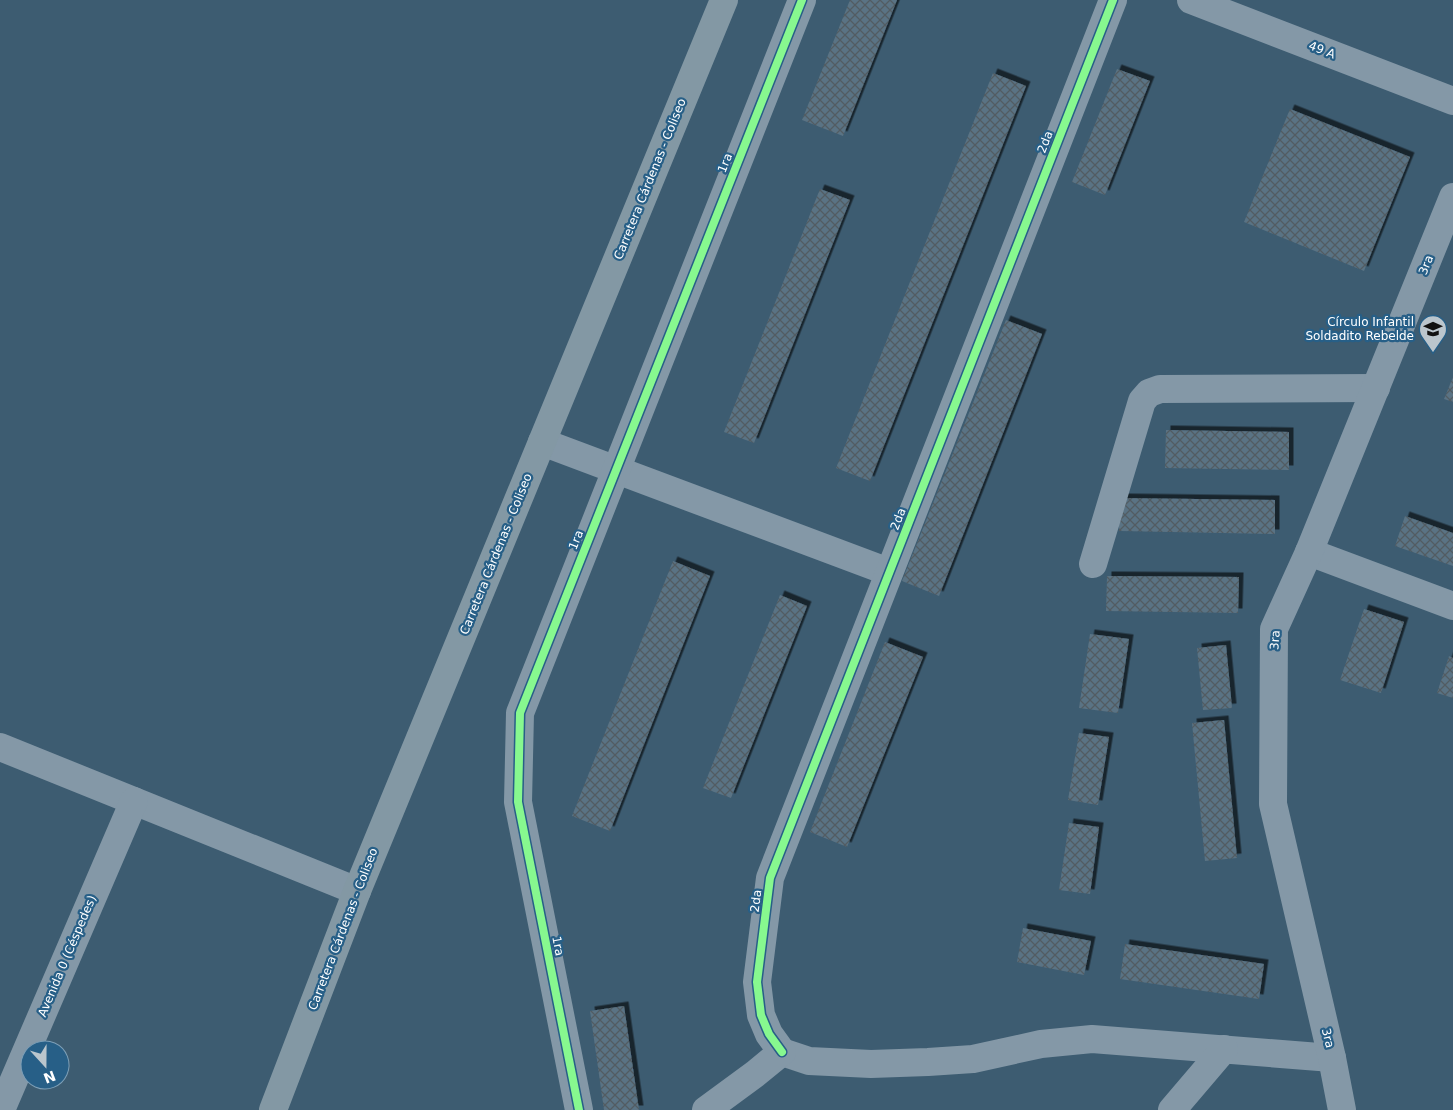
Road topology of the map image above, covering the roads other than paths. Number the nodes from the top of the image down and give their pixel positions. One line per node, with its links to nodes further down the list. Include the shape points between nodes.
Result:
1 (724, 0): 8 (main road, Carretera Cárdenas - Coliseo)
2 (802, 0): 9 (street, 1ra)
3 (1113, 0): 12 (street, 2da)
4 (1191, 0): 5 (street, 49 A)
5 (1453, 100)
6 (1453, 197): 7 (street, 3ra)
7 (1376, 388): 10 (street, 3ra); 11 (street, via 1160,389 1149,393 1142,401)
8 (542, 442): 9 (street); 16 (main road, Carretera Cárdenas - Coliseo)
9 (616, 469): 12 (street); 22 (street, 1ra, via 520,713 518,802)
10 (1309, 552): 13 (street); 19 (street, 3ra, via 1274,629 1273,804)
11 (1093, 564)
12 (889, 572): 18 (street, 2da, via 770,878 757,982 761,1015)
13 (1453, 606)
14 (0, 747): 15 (street)
15 (134, 801): 16 (street); 20 (street, Avenida 0 (Céspedes))
16 (357, 891): 21 (main road, Carretera Cárdenas - Coliseo)
17 (1224, 1049): 18 (street, via 1092,1039 1041,1044 973,1059 871,1064 810,1061); 19 (street); 24 (street)
18 (782, 1052): 23 (street)
19 (1332, 1058): 25 (street, 3ra)
20 (1, 1110)
21 (273, 1110)
22 (579, 1110)
23 (706, 1110)
24 (1172, 1110)
25 (1342, 1110)

